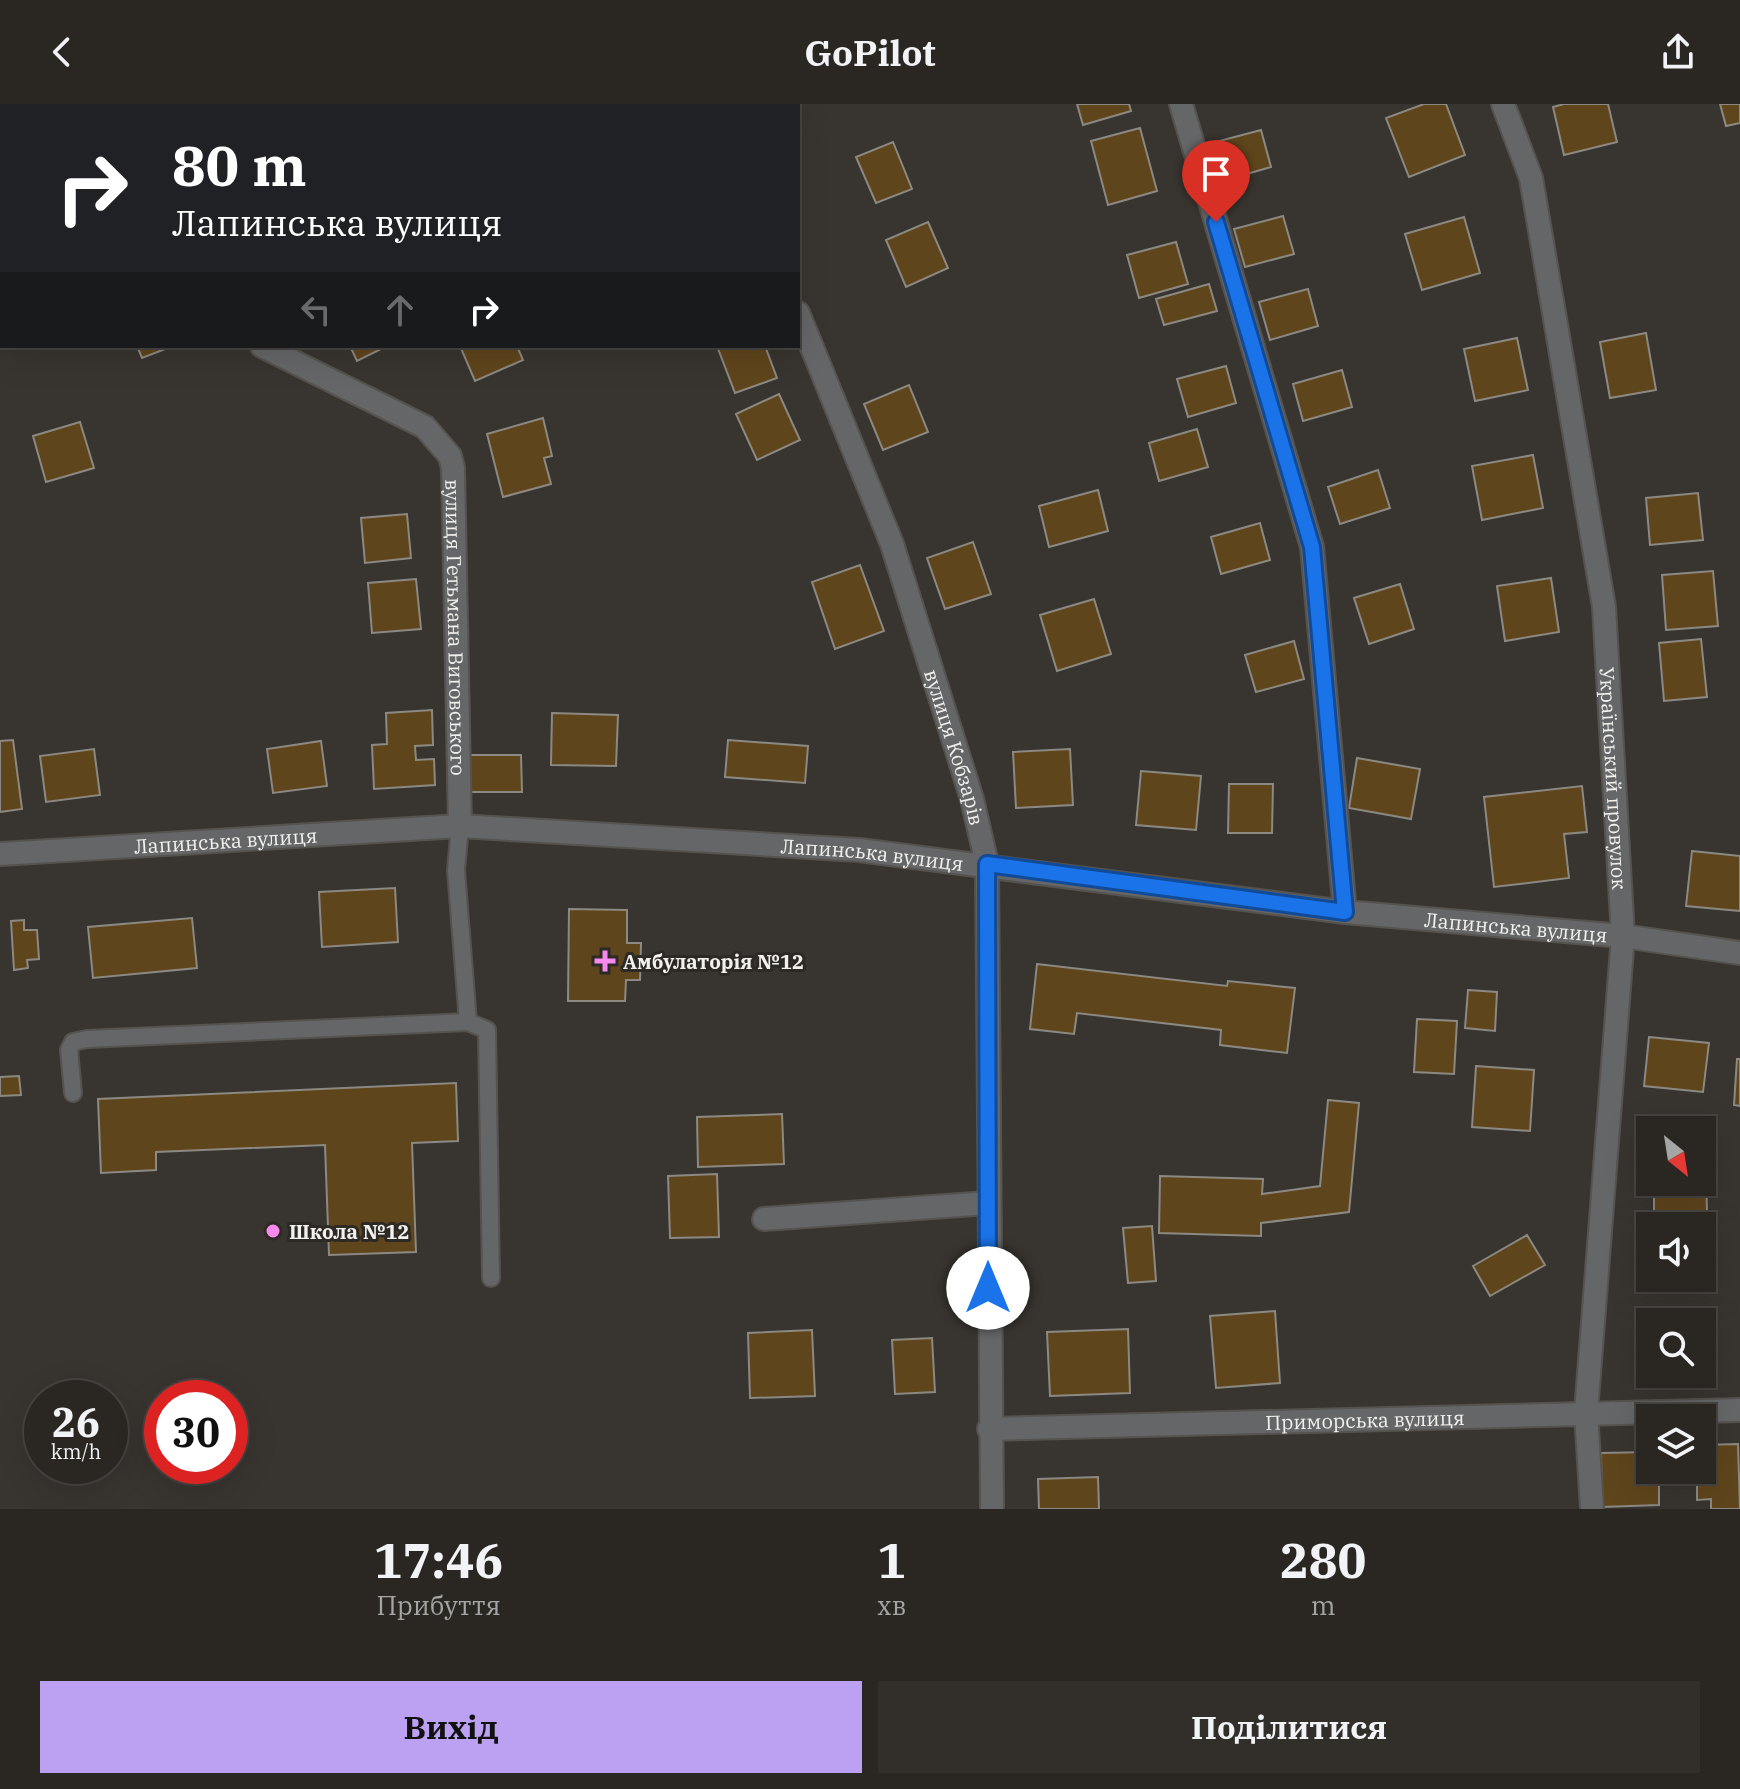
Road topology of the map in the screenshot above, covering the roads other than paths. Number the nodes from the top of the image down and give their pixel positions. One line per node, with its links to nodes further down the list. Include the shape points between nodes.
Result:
1 (1181, 104): 8 (street, via 1312,547)
2 (1503, 104): 9 (street, Український провулок, via 1531,178 1604,607)
3 (800, 318): 7 (street, вулиця Кобзарів, via 892,544 972,799)
4 (266, 348): 5 (street, вулиця Гетьмана Виговського, via 425,427 450,456)
5 (460, 826): 6 (street, Лапинська вулиця); 7 (street, Лапинська вулиця, via 859,850); 11 (lane, via 456,870)
6 (0, 854)
7 (987, 864): 8 (street, Лапинська вулиця); 13 (street, вулиця Кобзарів)
8 (1345, 912): 9 (street, Лапинська вулиця)
9 (1623, 936): 10 (street, Лапинська вулиця); 17 (street, Український провулок)
10 (1740, 953)
11 (468, 1022): 12 (lane, via 87,1039 73,1042 69,1050); 15 (lane, via 487,1030)
12 (73, 1093)
13 (988, 1203): 14 (street); 18 (street, вулиця Кобзарів)
14 (764, 1219)
15 (491, 1278)
16 (1740, 1410): 17 (street, Приморська вулиця)
17 (1586, 1412): 18 (street, Приморська вулиця); 20 (street, Український провулок)
18 (989, 1429): 19 (street, вулиця Кобзарів)
19 (992, 1509)
20 (1592, 1509)

